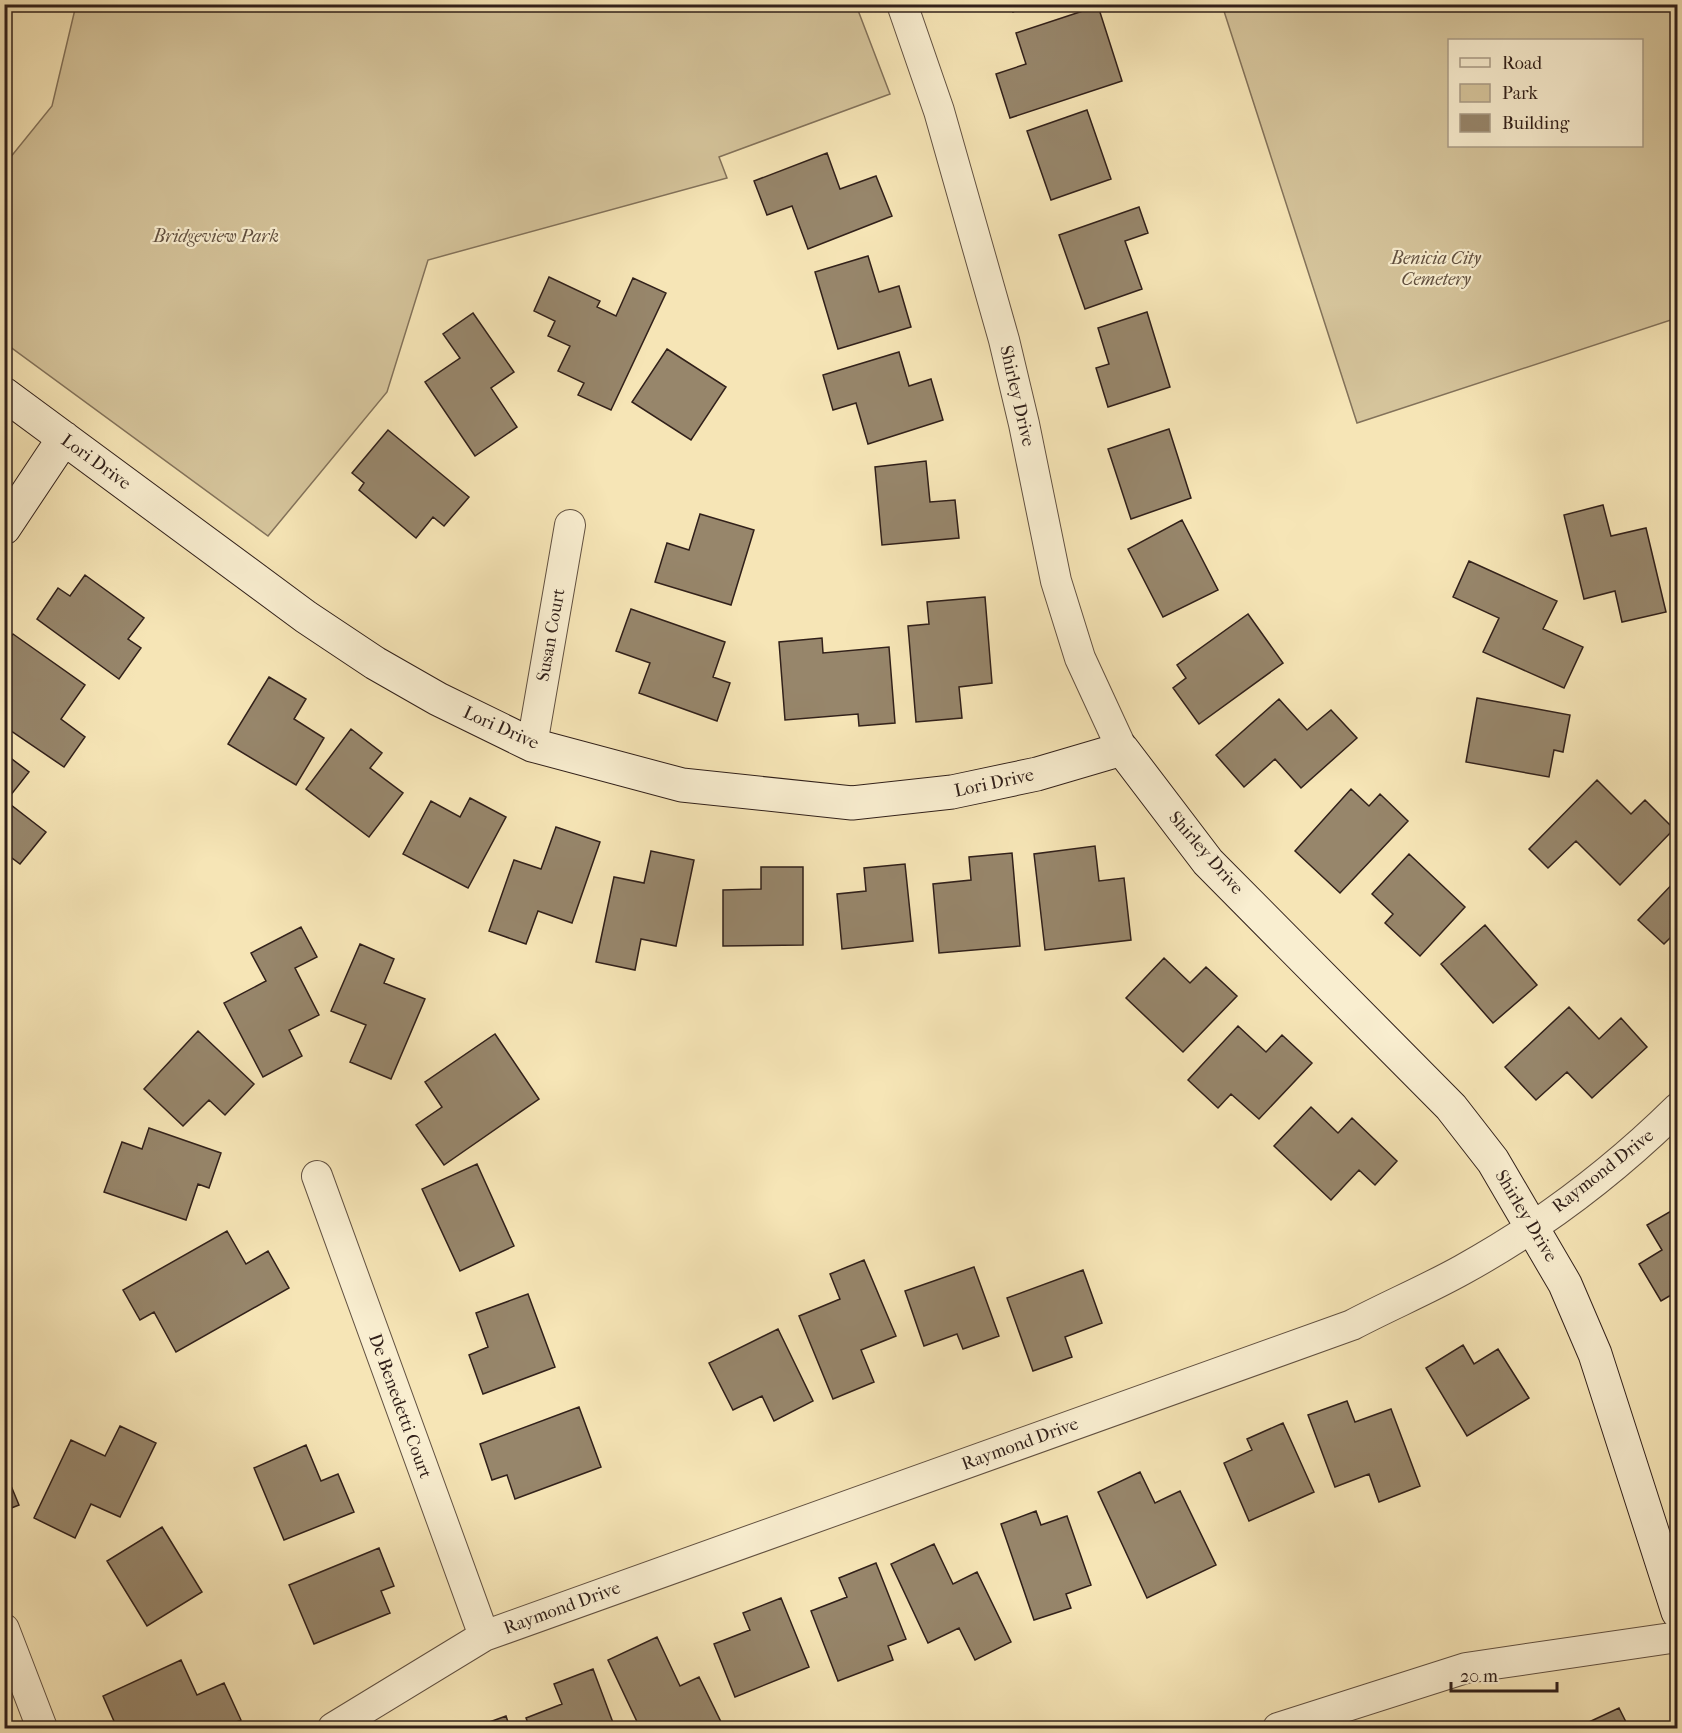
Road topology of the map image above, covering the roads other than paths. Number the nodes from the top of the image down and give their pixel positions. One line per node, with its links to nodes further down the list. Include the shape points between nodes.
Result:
1 (902, 4): 7 (street, Shirley Drive, via 939,111 1004,340 1056,581 1080,658)
2 (4, 394): 3 (street, Lori Drive)
3 (63, 438): 5 (street); 6 (street, Lori Drive, via 306,617 375,663)
4 (570, 525): 6 (street, Susan Court)
5 (4, 528)
6 (532, 745): 7 (street, Lori Drive, via 682,785 852,803 952,792 1036,774)
7 (1122, 749): 10 (street, Shirley Drive, via 1208,862 1451,1107 1493,1161)
8 (1677, 1108): 10 (street, Raymond Drive)
9 (317, 1176): 13 (street, De Benedetti Court)
10 (1533, 1226): 11 (street, Shirley Drive, via 1565,1284 1595,1354); 13 (street, Raymond Drive, via 1463,1270 1352,1325)
11 (1677, 1612)
12 (4, 1629): 15 (street)
13 (484, 1636): 16 (street, Raymond Drive)
14 (1677, 1637): 17 (street, via 1466,1668)
15 (42, 1728)
16 (333, 1728)
17 (1278, 1728)

